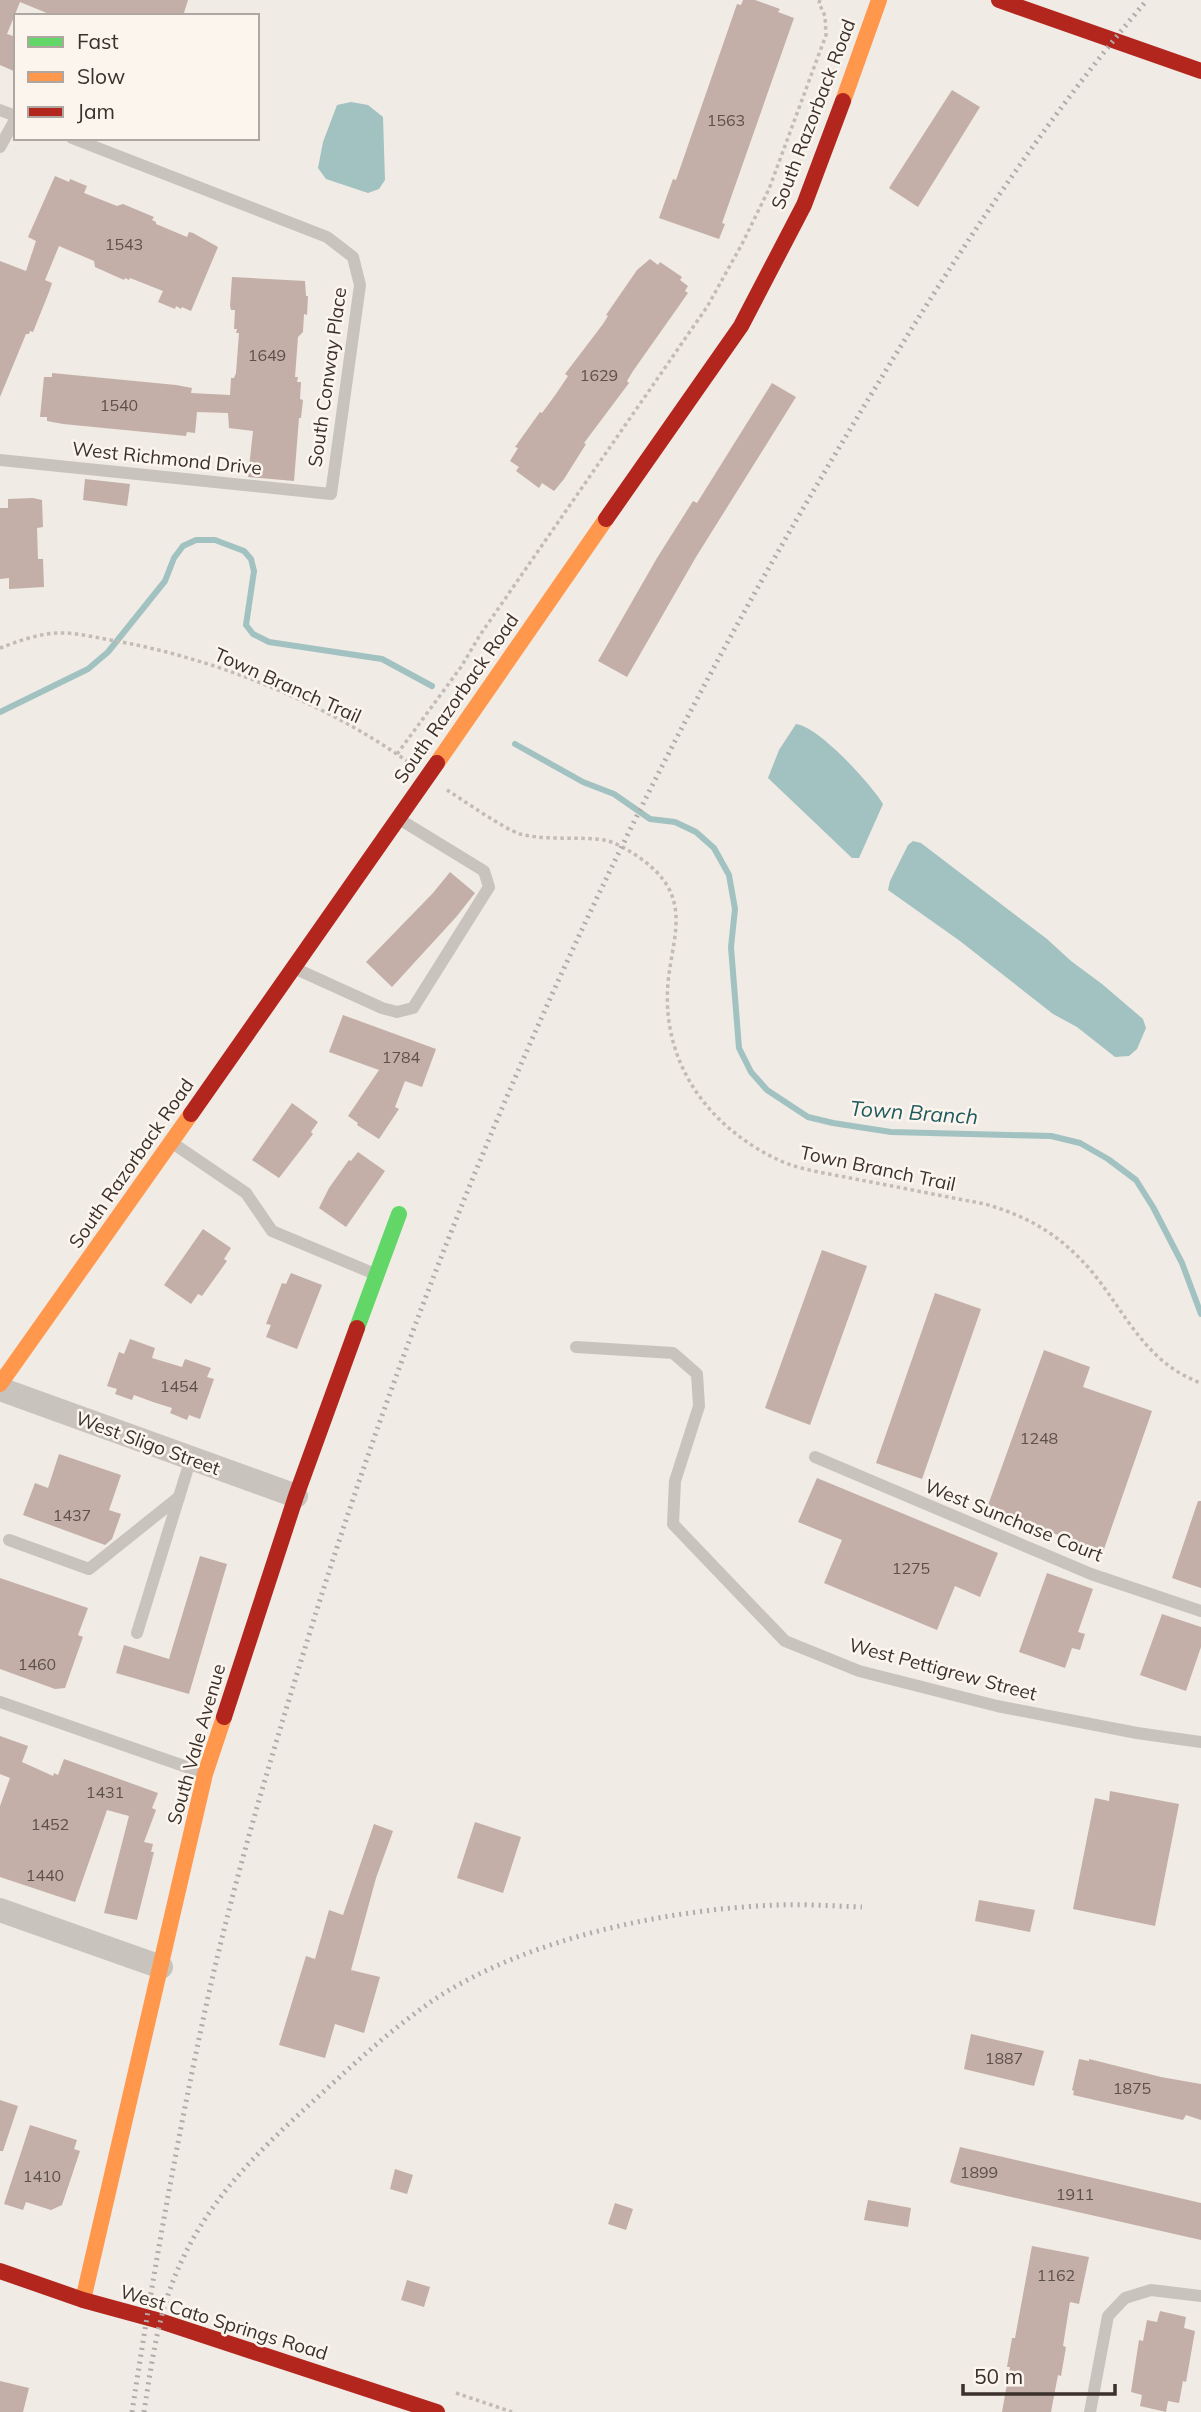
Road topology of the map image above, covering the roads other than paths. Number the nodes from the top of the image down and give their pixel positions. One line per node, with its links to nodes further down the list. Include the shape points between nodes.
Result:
1 (879, 0): 9 (main road, South Razorback Road, via 804,205 741,326)
2 (999, 0): 3 (main road)
3 (1201, 71)
4 (14, 121): 6 (lane)
5 (77, 140): 8 (lane, South Conway Place, via 327,237 353,257 360,285)
6 (0, 147)
7 (0, 460): 8 (lane, West Richmond Drive)
8 (331, 494)
9 (398, 818): 10 (main road, South Razorback Road); 10 (lane, via 484,871 489,887 413,1008 397,1012 382,1008)
10 (293, 968): 11 (main road, South Razorback Road)
11 (171, 1142): 13 (lane, via 246,1192 272,1231); 15 (main road, South Razorback Road)
12 (398, 1214): 13 (main road, South Vale Avenue)
13 (377, 1274): 18 (main road, South Vale Avenue)
14 (576, 1347): 24 (lane, West Pettigrew Street, via 673,1353 697,1374 699,1406 675,1481 673,1524 785,1641 859,1671 997,1706)
15 (0, 1387): 17 (street, West Sligo Street)
16 (815, 1457): 21 (lane, West Sunchase Court, via 1091,1574)
17 (191, 1458): 18 (street, West Sligo Street); 19 (lane)
18 (296, 1496): 25 (main road, South Vale Avenue)
19 (179, 1497): 20 (lane, via 89,1569); 22 (lane)
20 (9, 1540)
21 (1201, 1611)
22 (137, 1633)
23 (0, 1702): 25 (lane)
24 (1201, 1742)
25 (205, 1773): 27 (main road, South Vale Avenue)
26 (0, 1910): 27 (street)
27 (161, 1967): 30 (main road, South Vale Avenue)
28 (0, 2271): 30 (main road, West Cato Springs Road)
29 (1201, 2296): 32 (lane, via 1151,2290 1125,2298 1108,2316)
30 (83, 2300): 31 (main road, West Cato Springs Road)
31 (437, 2412)
32 (1090, 2412)

